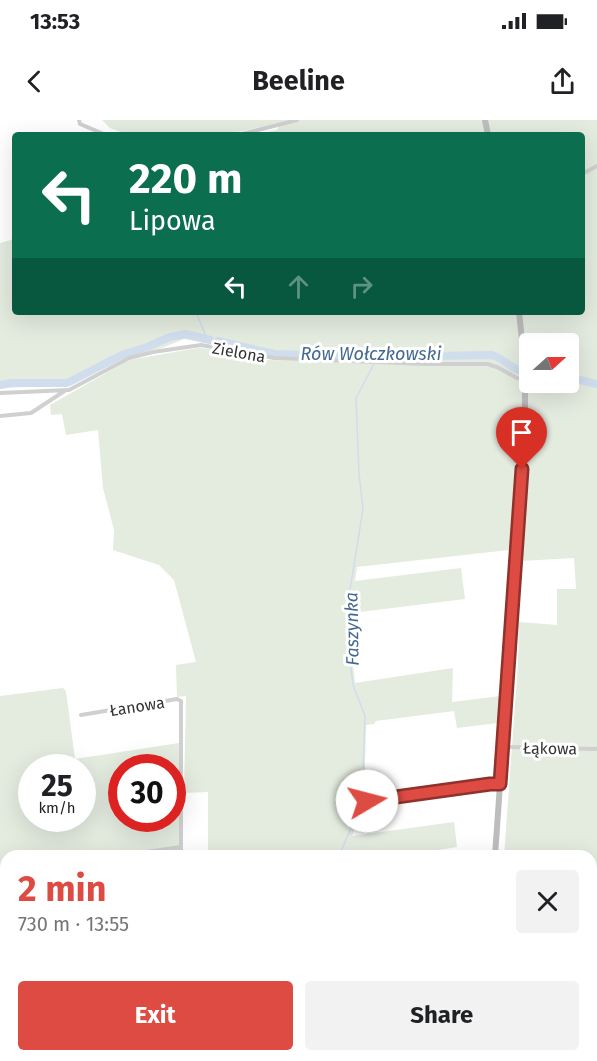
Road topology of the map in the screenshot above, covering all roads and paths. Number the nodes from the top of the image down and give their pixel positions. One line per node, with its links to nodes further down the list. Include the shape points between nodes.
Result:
1 (79, 120): 3 (street)
2 (297, 120): 4 (street)
3 (99, 132)
4 (250, 132)
5 (519, 315): 6 (street)
6 (521, 333)
7 (519, 378): 8 (street, Zielona, via 487,364 274,358 201,345 129,358)
8 (66, 390): 9 (street, Zielona); 11 (street, Zielona, via 32,413)
9 (0, 393)
10 (526, 393): 13 (street)
11 (0, 416)
12 (81, 715): 17 (street, Łanowa, via 182,701)
13 (503, 747): 14 (street, Łąkowa); 15 (street)
14 (597, 749)
15 (500, 784): 16 (street); 19 (street)
16 (367, 801)
17 (182, 847): 18 (street)
18 (161, 850)
19 (495, 850)

